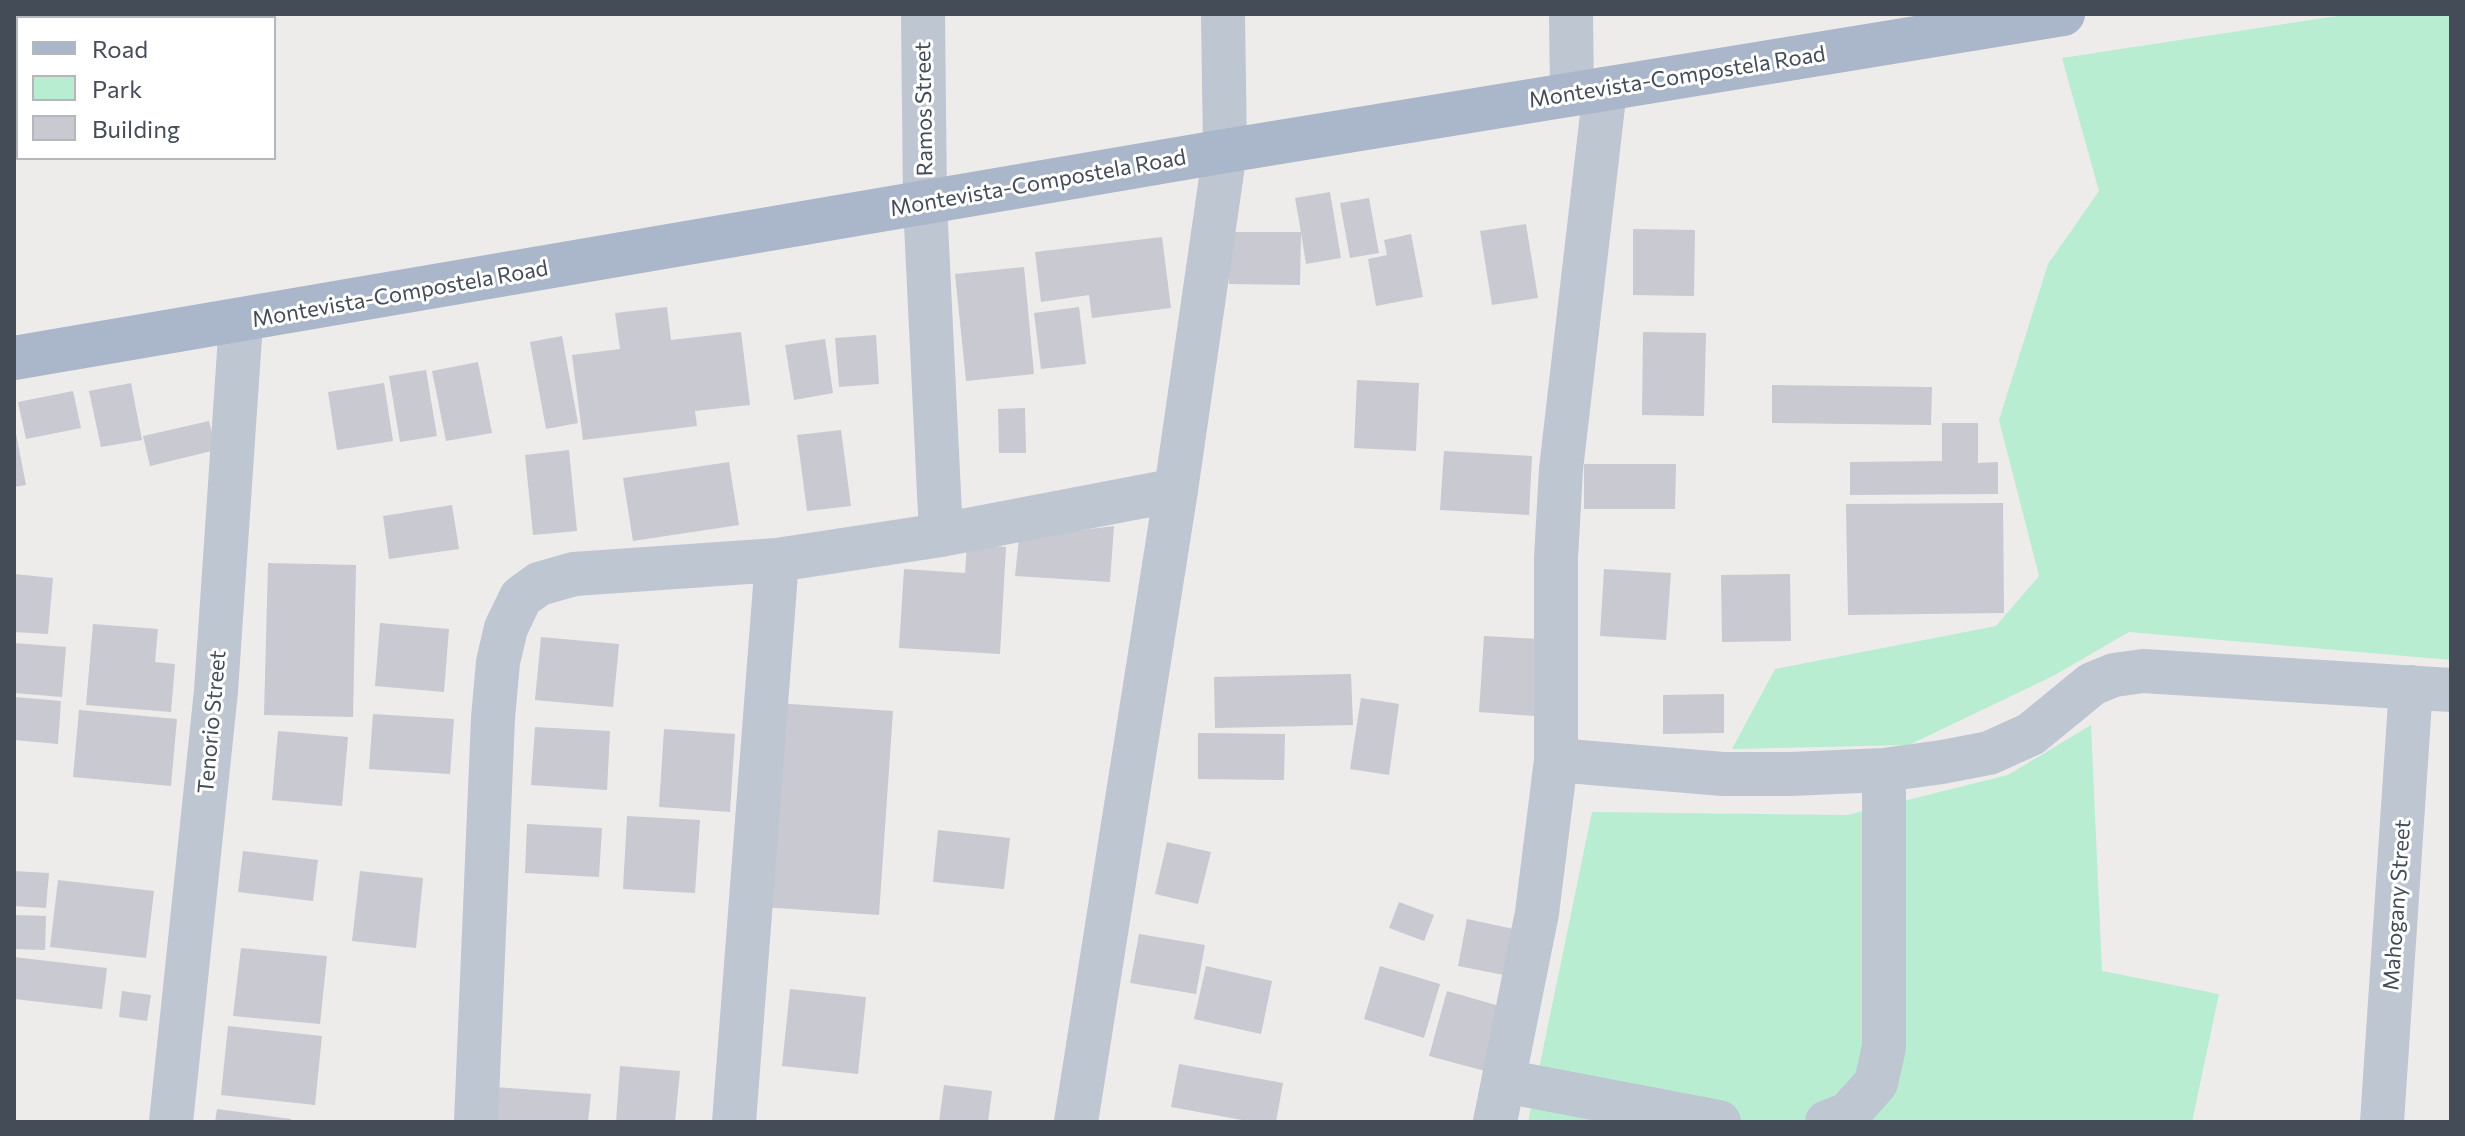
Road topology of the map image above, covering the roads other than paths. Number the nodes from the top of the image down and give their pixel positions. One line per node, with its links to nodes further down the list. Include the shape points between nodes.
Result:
1 (923, 14): 8 (street, Ramos Street)
2 (1223, 14): 7 (street)
3 (1571, 14): 6 (street)
4 (2063, 14): 5 (main road, Montevista-Compostela Road)
5 (1912, 26): 6 (main road, Montevista-Compostela Road)
6 (1588, 92): 7 (main road, Montevista-Compostela Road); 15 (street, via 1556,558)
7 (1225, 151): 8 (main road, Montevista-Compostela Road); 11 (street)
8 (925, 203): 9 (main road, Montevista-Compostela Road); 12 (street, Ramos Street)
9 (241, 322): 10 (main road, Montevista-Compostela Road); 18 (street, Tenorio Street, via 216,691)
10 (14, 358)
11 (1176, 490): 12 (street); 21 (street)
12 (941, 535): 13 (street)
13 (777, 560): 19 (street, via 574,574 539,584 521,597 500,651 493,718); 20 (street)
14 (2431, 688): 16 (street, via 2143,671 2114,675 2071,699 2031,734 1989,753); 24 (street, Mahogany Street)
15 (1556, 760): 16 (street, via 1723,774); 17 (street, via 1537,913)
16 (1884, 770): 23 (street, via 1884,1047 1876,1083 1848,1114)
17 (1500, 1101): 22 (street)
18 (171, 1122)
19 (476, 1122)
20 (734, 1122)
21 (1076, 1122)
22 (1719, 1122)
23 (1827, 1122)
24 (2382, 1122)

